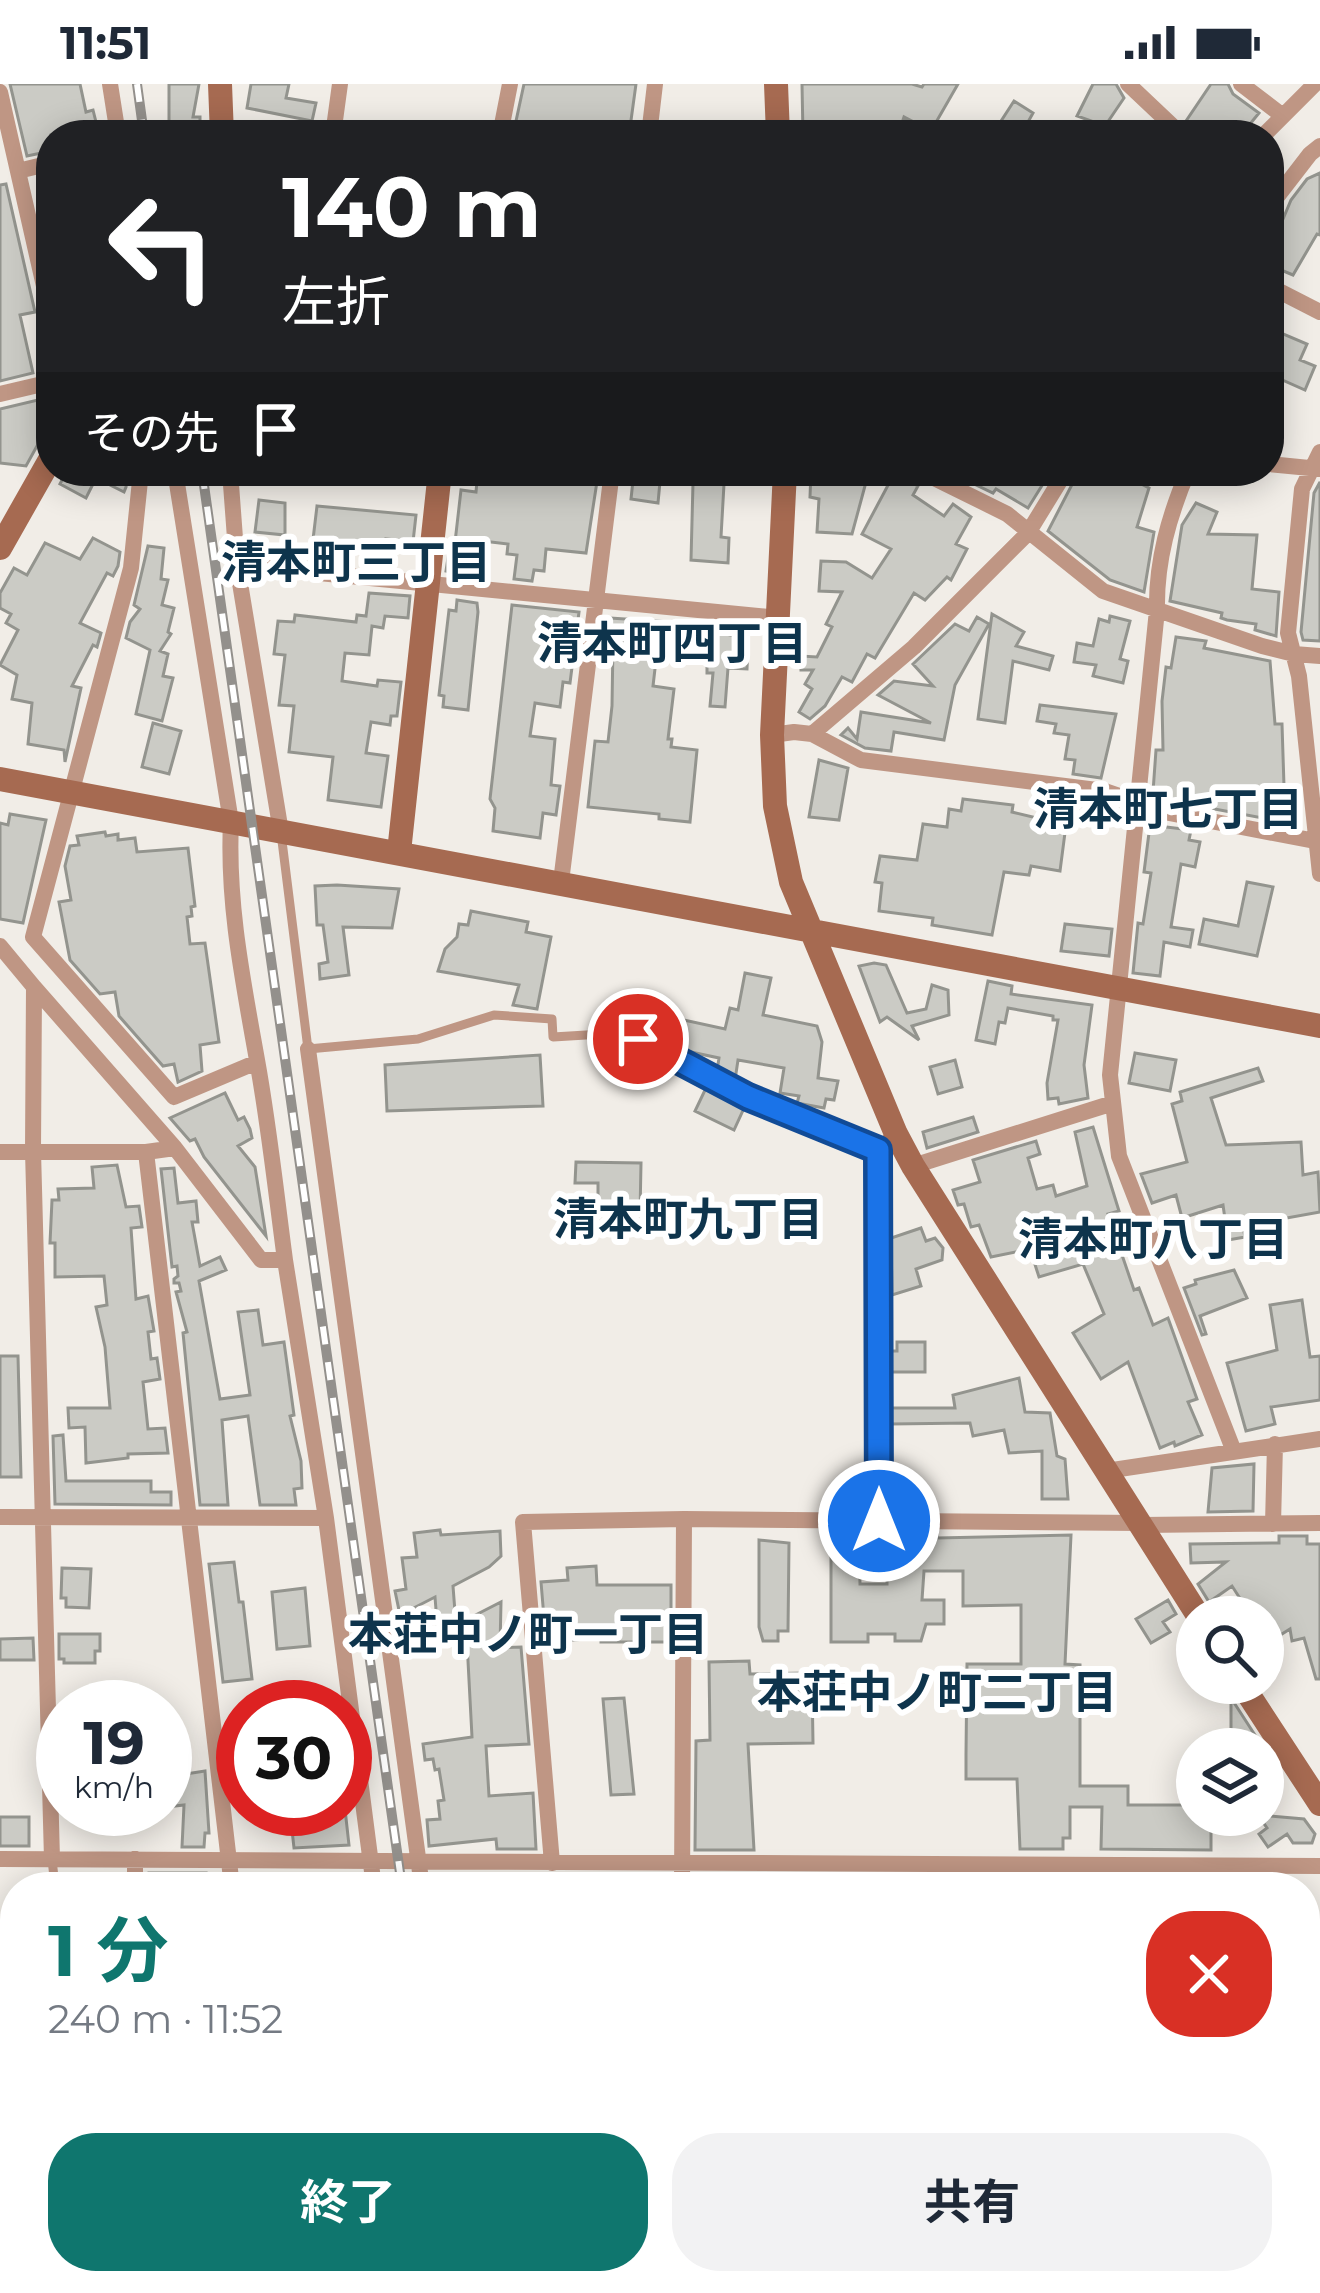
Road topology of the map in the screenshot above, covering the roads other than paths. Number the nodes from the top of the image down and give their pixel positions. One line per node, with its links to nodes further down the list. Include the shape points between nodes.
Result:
1 (110, 84): 12 (street)
2 (220, 84): 13 (street)
3 (340, 84): 14 (street)
4 (510, 84): 15 (street)
5 (655, 84): 16 (street)
6 (776, 84): 17 (street)
7 (1128, 84): 18 (street)
8 (1241, 84): 11 (street)
9 (1315, 84): 11 (street)
10 (0, 92): 22 (street)
11 (1283, 116): 19 (street)
12 (116, 120)
13 (221, 120)
14 (335, 120)
15 (503, 120)
16 (651, 120)
17 (777, 120)
18 (1166, 120)
19 (1279, 120)
20 (1320, 146): 23 (street)
21 (36, 167): 22 (street)
22 (18, 171): 24 (street)
23 (1284, 187)
24 (36, 251)
25 (1284, 294): 26 (street)
26 (1320, 312)
27 (36, 386): 28 (street)
28 (0, 394)
29 (1317, 463): 30 (street); 48 (street, via 1302,489 1288,633)
30 (1284, 464)
31 (36, 484): 42 (street)
32 (139, 486): 53 (street, via 131,568)
33 (177, 486): 55 (street)
34 (231, 486): 43 (street)
35 (438, 486): 44 (street)
36 (610, 486): 45 (street)
37 (784, 486): 47 (street)
38 (950, 486): 41 (street)
39 (1057, 486): 41 (street)
40 (1183, 486): 46 (street, via 1162,543)
41 (1028, 533): 46 (street, via 1103,591); 50 (street)
42 (0, 548)
43 (237, 565): 44 (street); 56 (street)
44 (428, 584): 45 (street); 58 (street)
45 (598, 599): 47 (street); 60 (street)
46 (1157, 610): 48 (street); 54 (street)
47 (779, 618): 51 (street)
48 (1294, 655): 49 (street); 57 (street)
49 (1320, 656)
50 (812, 734): 51 (street); 54 (street, via 861,760)
51 (772, 735): 61 (street, via 775,806)
52 (0, 779): 53 (street)
53 (73, 793): 55 (street); 67 (street, via 33,937 174,1097)
54 (1137, 801): 57 (street); 64 (street)
55 (231, 822): 56 (street); 67 (street, via 240,974)
56 (281, 832): 58 (street); 66 (lane)
57 (1319, 841): 59 (street)
58 (399, 852): 60 (street)
59 (1320, 874)
60 (561, 882): 61 (street)
61 (809, 928): 64 (street); 69 (street)
62 (0, 946): 63 (street)
63 (34, 987): 70 (street); 71 (street)
64 (1119, 988): 65 (street); 68 (street)
65 (1320, 1026)
66 (308, 1049): 69 (lane, via 418,1039 494,1015 552,1019 554,1036 620,1033 748,1097); 97 (street)
67 (257, 1062): 75 (street)
68 (1110, 1104): 74 (street); 78 (street, via 1119,1156)
69 (887, 1142): 74 (street); 85 (street)
70 (176, 1148): 73 (street); 75 (street, via 260,1260)
71 (33, 1151): 72 (street); 73 (street); 80 (street)
72 (0, 1152)
73 (146, 1152): 84 (street)
74 (914, 1166): 79 (street)
75 (285, 1260): 82 (street)
76 (1320, 1439): 77 (street)
77 (1275, 1444): 78 (street); 88 (street)
78 (1233, 1449): 79 (street)
79 (1106, 1471): 87 (street)
80 (46, 1516): 81 (street); 84 (street); 93 (street)
81 (0, 1517)
82 (326, 1518): 84 (street); 96 (street)
83 (684, 1519): 85 (street); 98 (street, via 523,1522); 99 (street)
84 (187, 1520): 95 (street)
85 (879, 1521): 87 (street)
86 (1320, 1523): 88 (street)
87 (1142, 1524): 88 (street); 89 (street)
88 (1274, 1524)
89 (1185, 1596)
90 (1255, 1704): 91 (street)
91 (1320, 1804)
92 (0, 1858): 93 (street)
93 (52, 1859): 94 (street); 102 (lane)
94 (135, 1859): 95 (street); 103 (street)
95 (230, 1859): 96 (street); 104 (street)
96 (370, 1862): 97 (street); 105 (street)
97 (419, 1862): 98 (street); 106 (street)
98 (553, 1863): 99 (street)
99 (682, 1864): 100 (street); 107 (street)
100 (1222, 1866): 101 (street); 108 (street)
101 (1320, 1866)
102 (53, 1872)
103 (135, 1872)
104 (231, 1872)
105 (372, 1872)
106 (420, 1872)
107 (682, 1872)
108 (1222, 1872)

